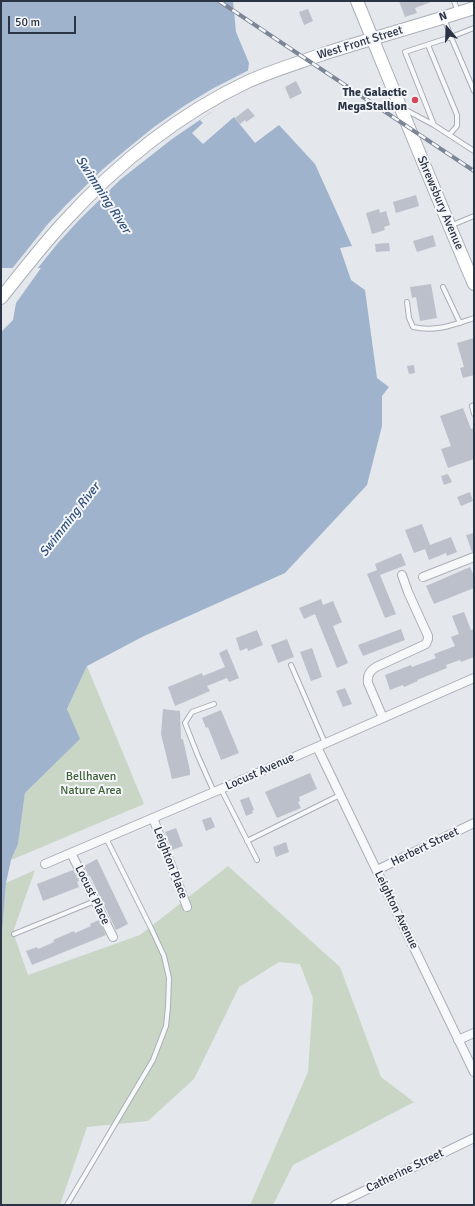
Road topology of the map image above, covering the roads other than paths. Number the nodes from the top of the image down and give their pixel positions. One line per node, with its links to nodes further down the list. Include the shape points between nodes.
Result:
1 (357, 1): 8 (main road, Shrewsbury Avenue)
2 (454, 1): 4 (lane)
3 (474, 8): 4 (main road, West Front Street)
4 (459, 13): 5 (main road, West Front Street)
5 (444, 18): 7 (lane); 8 (main road, West Front Street)
6 (474, 28): 7 (lane)
7 (450, 37): 9 (lane); 10 (lane)
8 (373, 39): 11 (main road, Shrewsbury Avenue); 19 (main road, West Front Street, via 247,82 188,116 149,144 92,193 62,224)
9 (428, 44): 12 (lane, via 405,52); 13 (lane, via 458,114 457,126)
10 (474, 91)
11 (402, 108): 12 (lane); 16 (main road, Shrewsbury Avenue)
12 (434, 125): 13 (lane)
13 (449, 135): 14 (lane)
14 (474, 151)
15 (474, 216): 16 (lane)
16 (449, 226): 17 (main road, Shrewsbury Avenue)
17 (474, 284)
18 (443, 287): 22 (lane)
19 (3, 296)
20 (407, 302): 22 (lane, via 409,318 414,327 449,327)
21 (474, 318): 22 (lane)
22 (460, 323)
23 (474, 405): 24 (lane)
24 (474, 414)
25 (474, 557): 27 (street)
26 (402, 575): 31 (street, via 428,639 426,644 372,669 369,673 368,683)
27 (424, 576)
28 (291, 665): 32 (lane)
29 (474, 678): 31 (street, Locust Avenue)
30 (214, 704): 34 (lane, via 192,712 185,723 198,756)
31 (383, 718): 32 (street, Locust Avenue)
32 (325, 744): 33 (street, Locust Avenue)
33 (317, 747): 34 (street, Locust Avenue); 35 (street, Leighton Avenue)
34 (217, 791): 36 (street, Locust Avenue); 39 (lane)
35 (340, 795): 39 (lane); 43 (street, Leighton Avenue)
36 (153, 818): 38 (street, Locust Avenue); 45 (street, Leighton Place)
37 (474, 823): 43 (street, Herbert Street)
38 (106, 838): 40 (street, Locust Avenue); 52 (lane, via 164,956 169,978 166,1026 153,1060)
39 (247, 841): 41 (lane)
40 (71, 853): 42 (street, Locust Avenue); 44 (street, Locust Place)
41 (256, 860)
42 (45, 864)
43 (377, 870): 49 (street, Leighton Avenue)
44 (95, 901): 46 (lane); 47 (street, Locust Place)
45 (187, 907)
46 (14, 934)
47 (113, 937)
48 (474, 1033): 49 (street)
49 (458, 1040): 50 (street, Leighton Avenue)
50 (474, 1072)
51 (474, 1138): 53 (street, Catherine Street)
52 (67, 1205)
53 (335, 1205)

